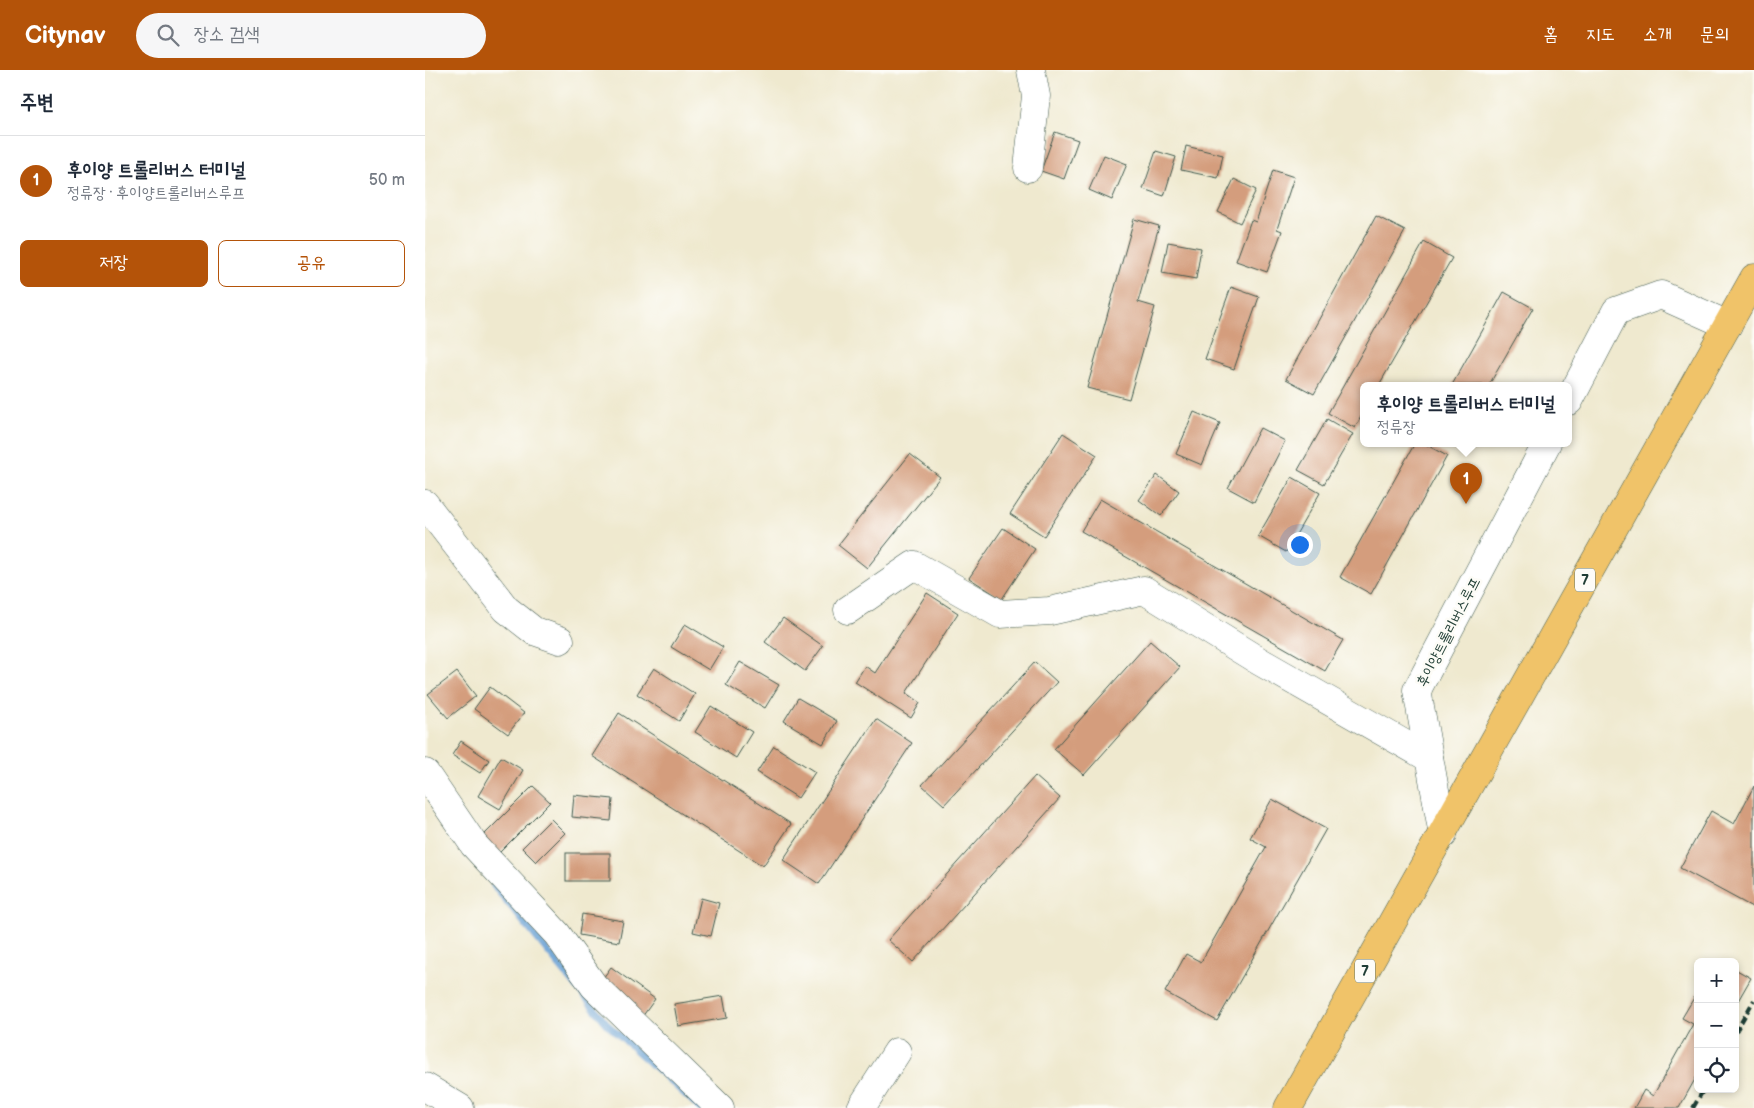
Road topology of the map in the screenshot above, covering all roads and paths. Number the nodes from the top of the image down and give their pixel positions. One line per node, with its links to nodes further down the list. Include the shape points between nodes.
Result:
1 (1031, 70): 2 (street, via 1036,96)
2 (1028, 168)
3 (1754, 278): 4 (highway, 7)
4 (1728, 325): 5 (street, via 1661,296 1616,311); 12 (highway, 7)
5 (1572, 395)
6 (1545, 447): 10 (street, 후이양트롤리버스루프, via 1417,690)
7 (425, 504): 9 (street, via 506,609 534,631)
8 (848, 610): 10 (street, via 914,565 1000,614 1050,611 1144,590 1259,661)
9 (560, 640)
10 (1429, 758): 12 (street, 후이양트롤리버스루프)
11 (425, 773): 16 (street, via 474,845 557,934 594,986)
12 (1443, 835): 18 (highway, 7)
13 (897, 1052): 17 (street)
14 (425, 1087): 15 (street)
15 (460, 1108)
16 (720, 1108)
17 (861, 1108)
18 (1288, 1108)

